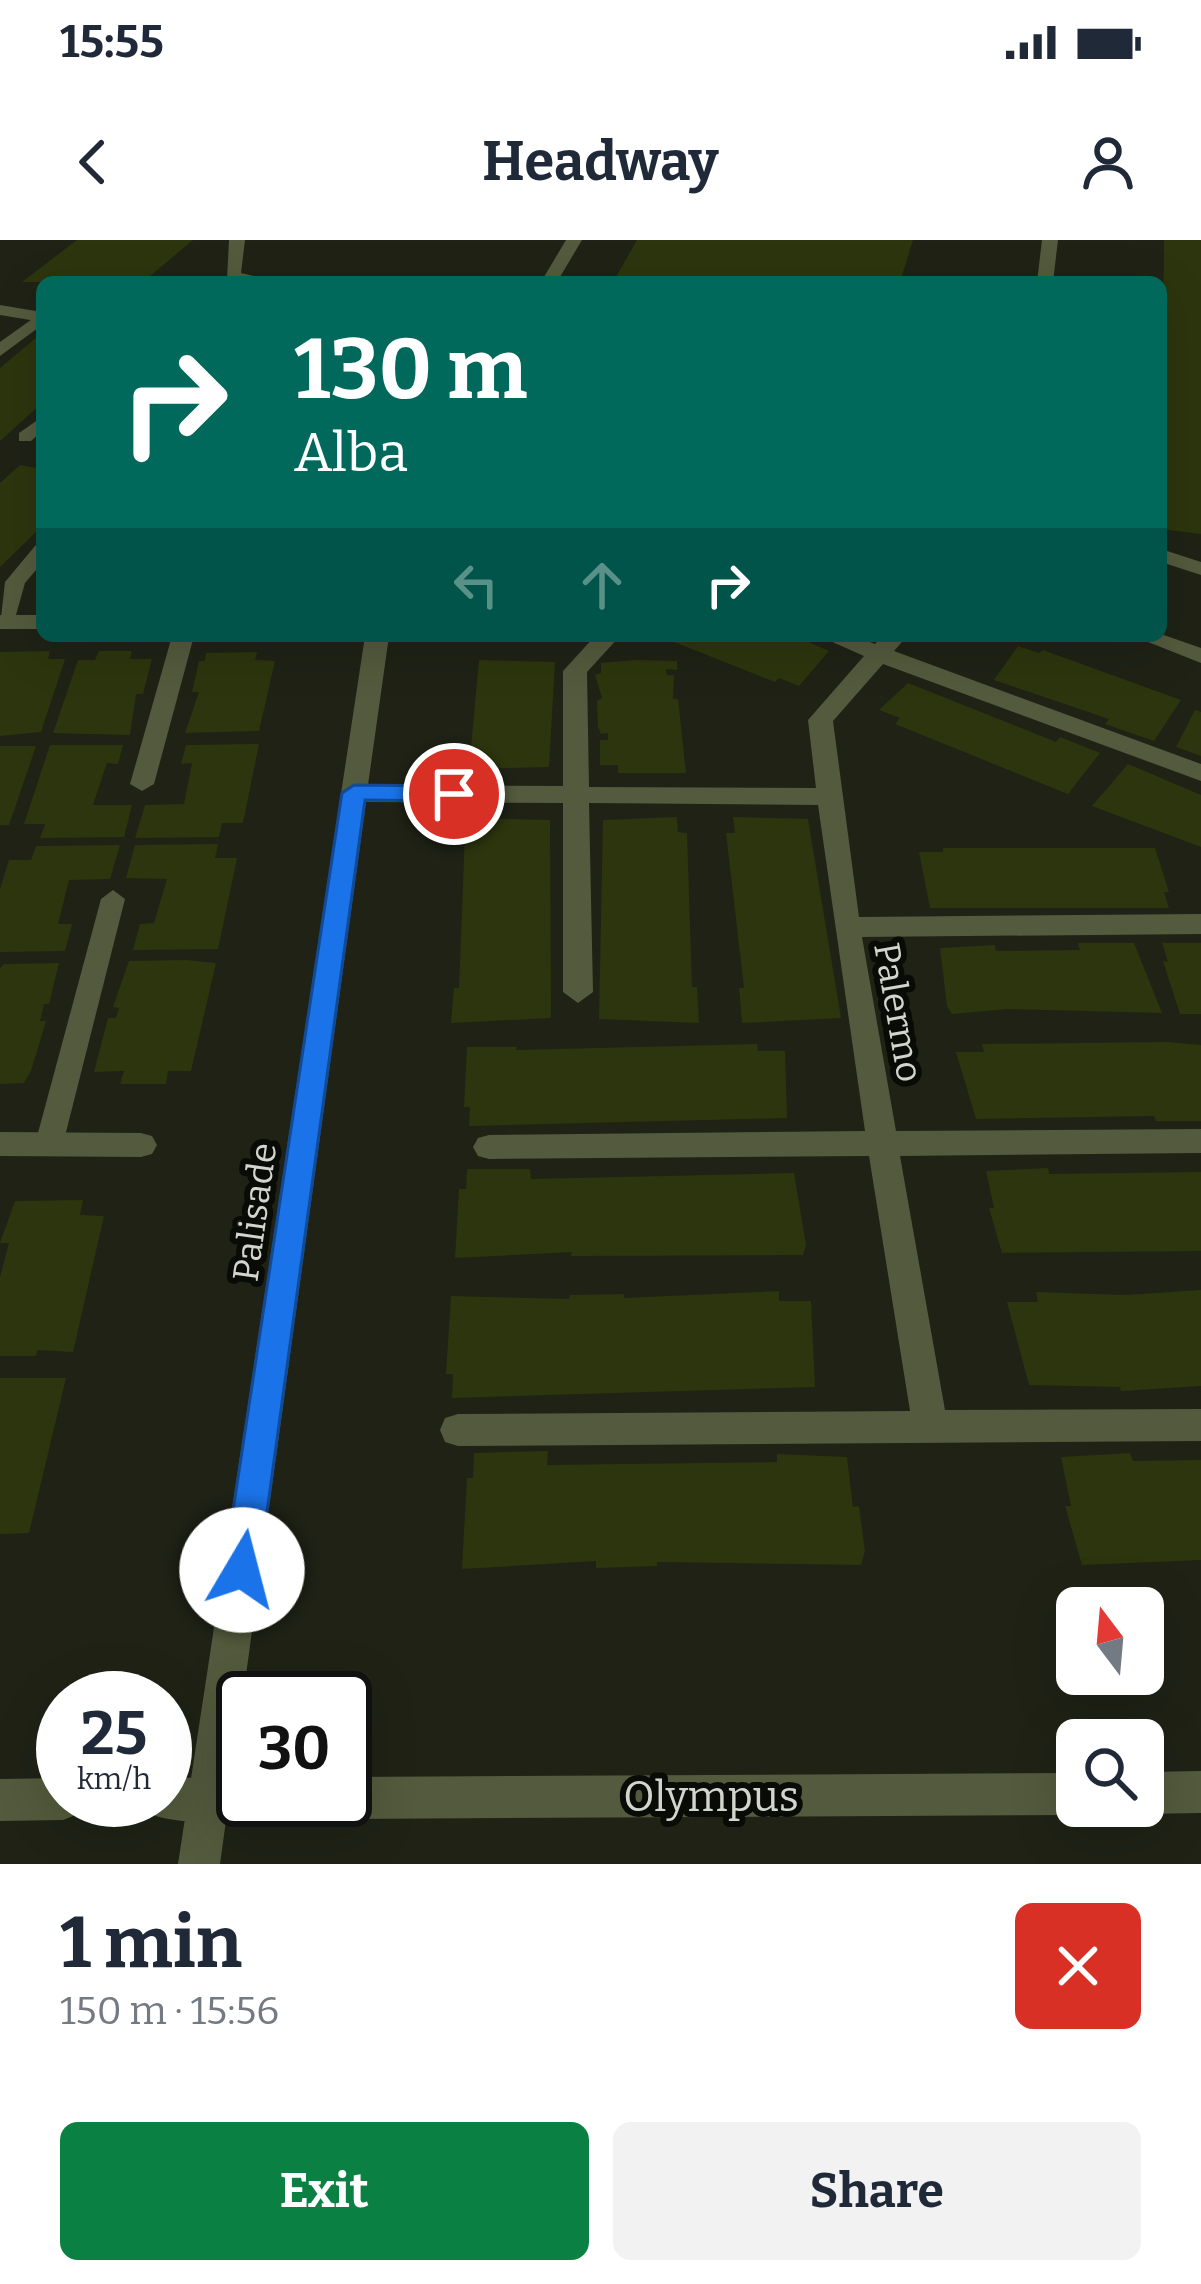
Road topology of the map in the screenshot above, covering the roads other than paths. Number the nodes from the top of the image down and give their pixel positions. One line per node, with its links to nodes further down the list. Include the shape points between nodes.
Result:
1 (237, 240): 4 (lane)
2 (574, 240): 5 (lane)
3 (1050, 240): 6 (lane)
4 (238, 276)
5 (553, 276)
6 (1046, 276)
7 (0, 310): 8 (street)
8 (36, 316)
9 (36, 322): 10 (lane)
10 (0, 351)
11 (36, 427): 12 (lane)
12 (25, 436)
13 (36, 557): 16 (lane, via 15,582)
14 (1167, 557): 15 (lane)
15 (1201, 569)
16 (2, 622): 17 (street)
17 (36, 622)
18 (181, 642): 25 (lane)
19 (376, 642): 26 (street, Palisade)
20 (602, 642): 27 (street, via 575,671)
21 (1162, 642): 23 (street)
22 (886, 645): 24 (street); 28 (street, Palermo, via 820,721)
23 (1201, 656)
24 (1201, 773)
25 (142, 784)
26 (354, 793): 27 (street); 42 (street, Palisade)
27 (576, 795): 28 (street); 32 (street)
28 (830, 797): 31 (street, Palermo)
29 (113, 899): 36 (lane)
30 (1201, 924): 31 (street)
31 (846, 927): 34 (street, Palermo)
32 (578, 992)
33 (1201, 1141): 34 (street)
34 (882, 1142): 38 (street); 40 (street, Palermo)
35 (0, 1144): 36 (street)
36 (49, 1144): 37 (street)
37 (141, 1145)
38 (489, 1147)
39 (1201, 1425): 40 (street)
40 (929, 1426): 41 (street)
41 (458, 1430)
42 (242, 1671)
43 (1201, 1792): 44 (street)
44 (1164, 1793)
45 (1056, 1794): 46 (street, Olympus)
46 (372, 1798)
47 (36, 1799): 48 (street)
48 (0, 1800)
49 (216, 1822): 50 (street, Palisade)
50 (199, 1864)

